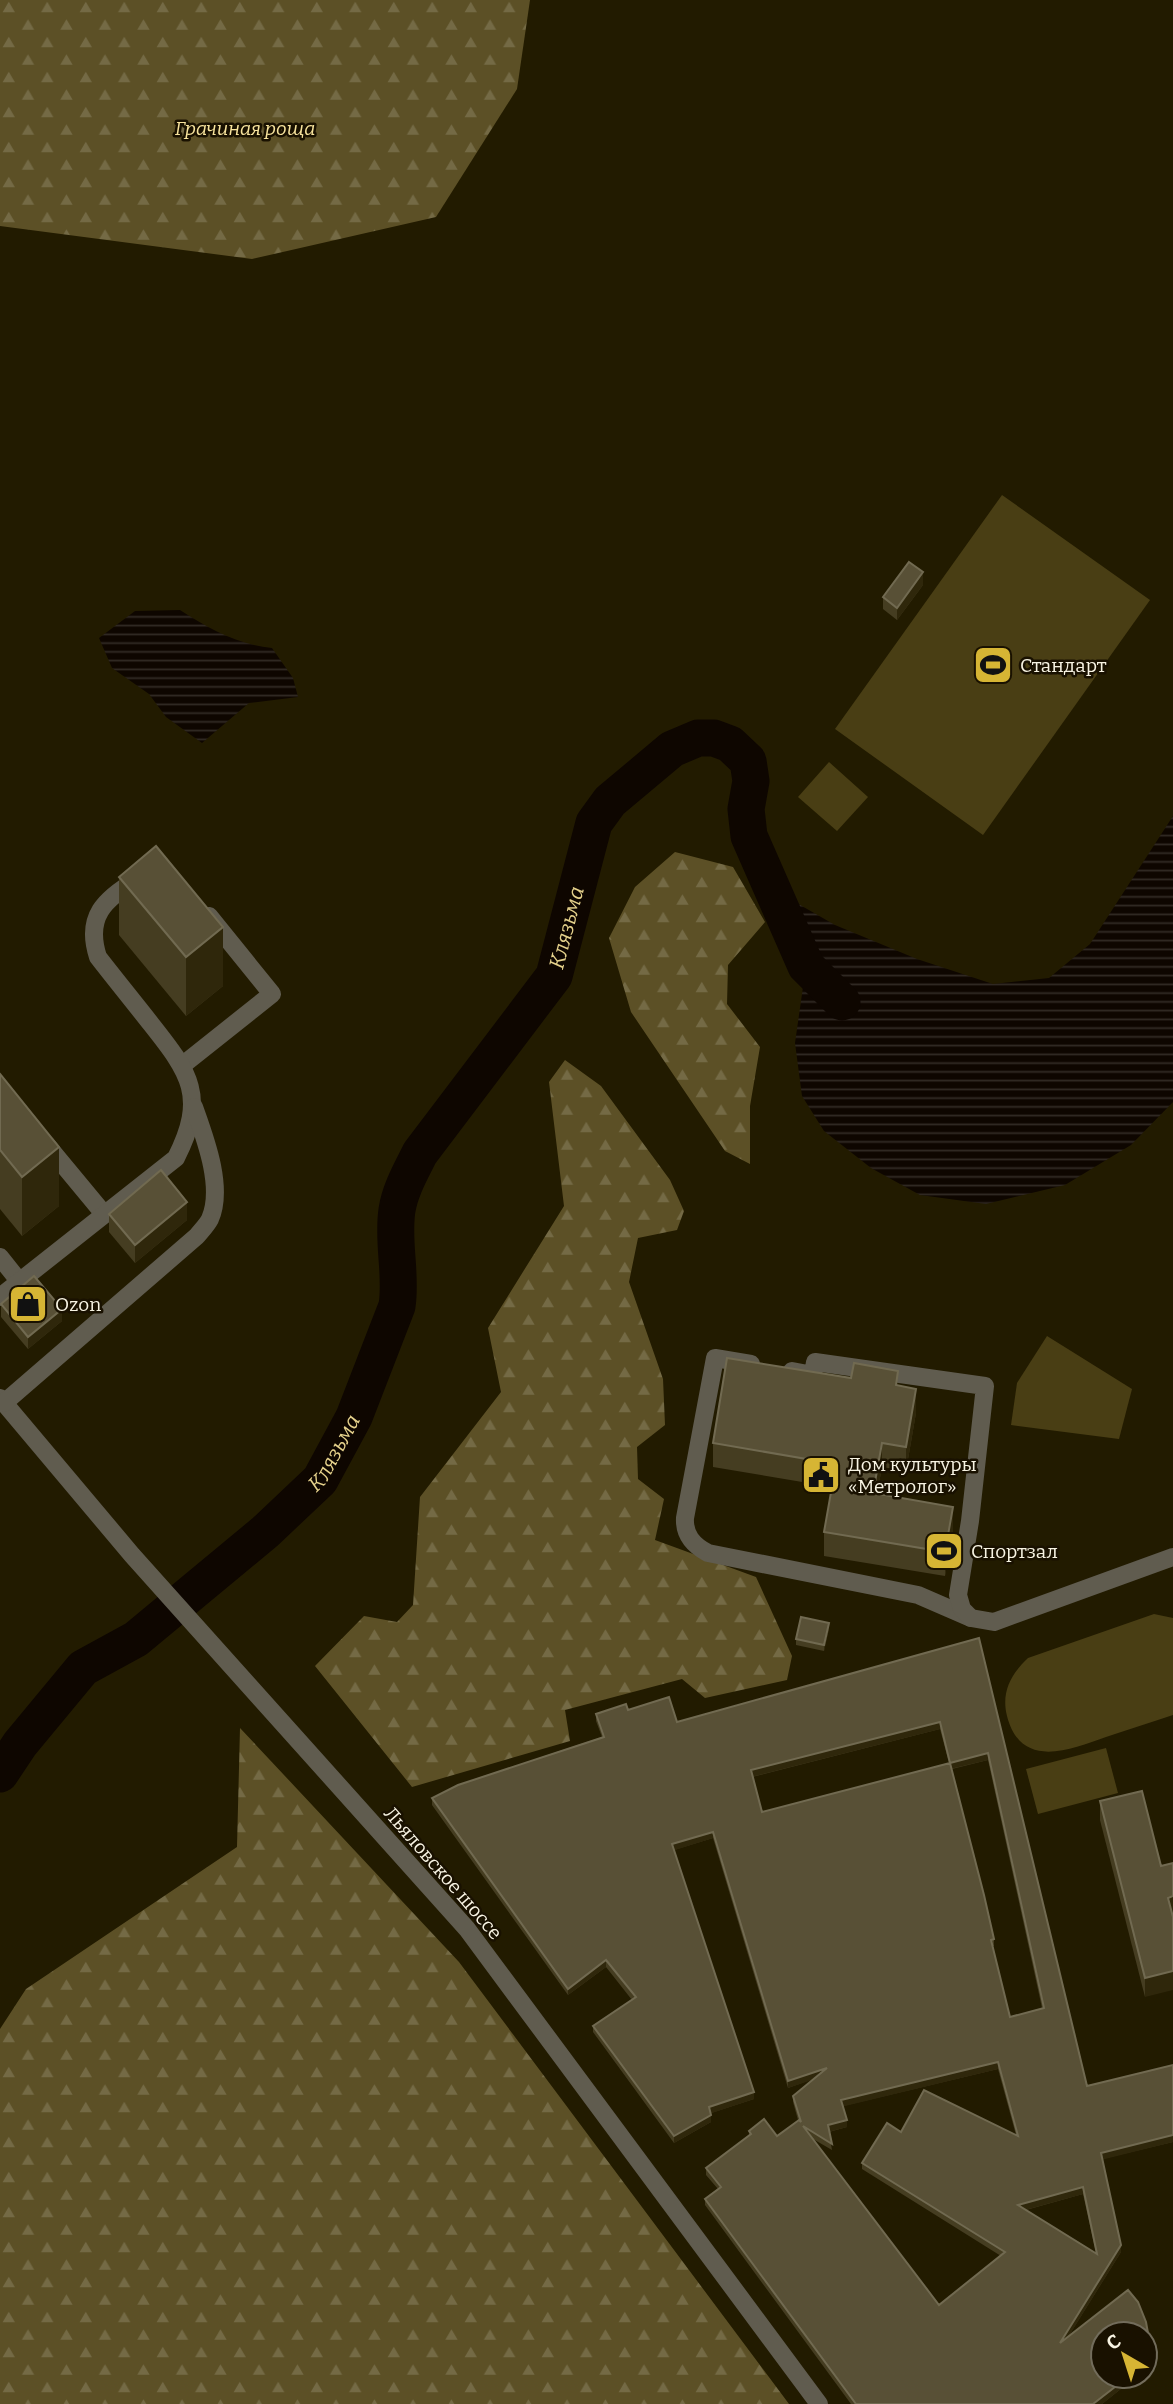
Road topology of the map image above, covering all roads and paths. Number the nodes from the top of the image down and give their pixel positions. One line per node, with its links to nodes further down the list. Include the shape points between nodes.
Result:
1 (158, 872): 3 (street, via 135,880 104,905 93,920 91,937 97,957)
2 (198, 903): 3 (street, via 272,994)
3 (184, 1064): 4 (street)
4 (193, 1104): 6 (street, via 189,1133 176,1158); 10 (street, via 211,1159 211,1218 197,1236)
5 (32, 1128): 6 (street)
6 (104, 1214): 8 (street)
7 (0, 1257): 8 (street)
8 (19, 1281): 9 (street)
9 (0, 1297)
10 (2, 1401): 13 (street, Льяловское шоссе, via 132,1555 467,1929)
11 (1173, 1557): 12 (street, via 994,1622)
12 (971, 1618): 12 (street, via 958,1595 985,1386 815,1362 813,1375 715,1357 685,1518 690,1539 708,1553 918,1595)
13 (818, 2404)

